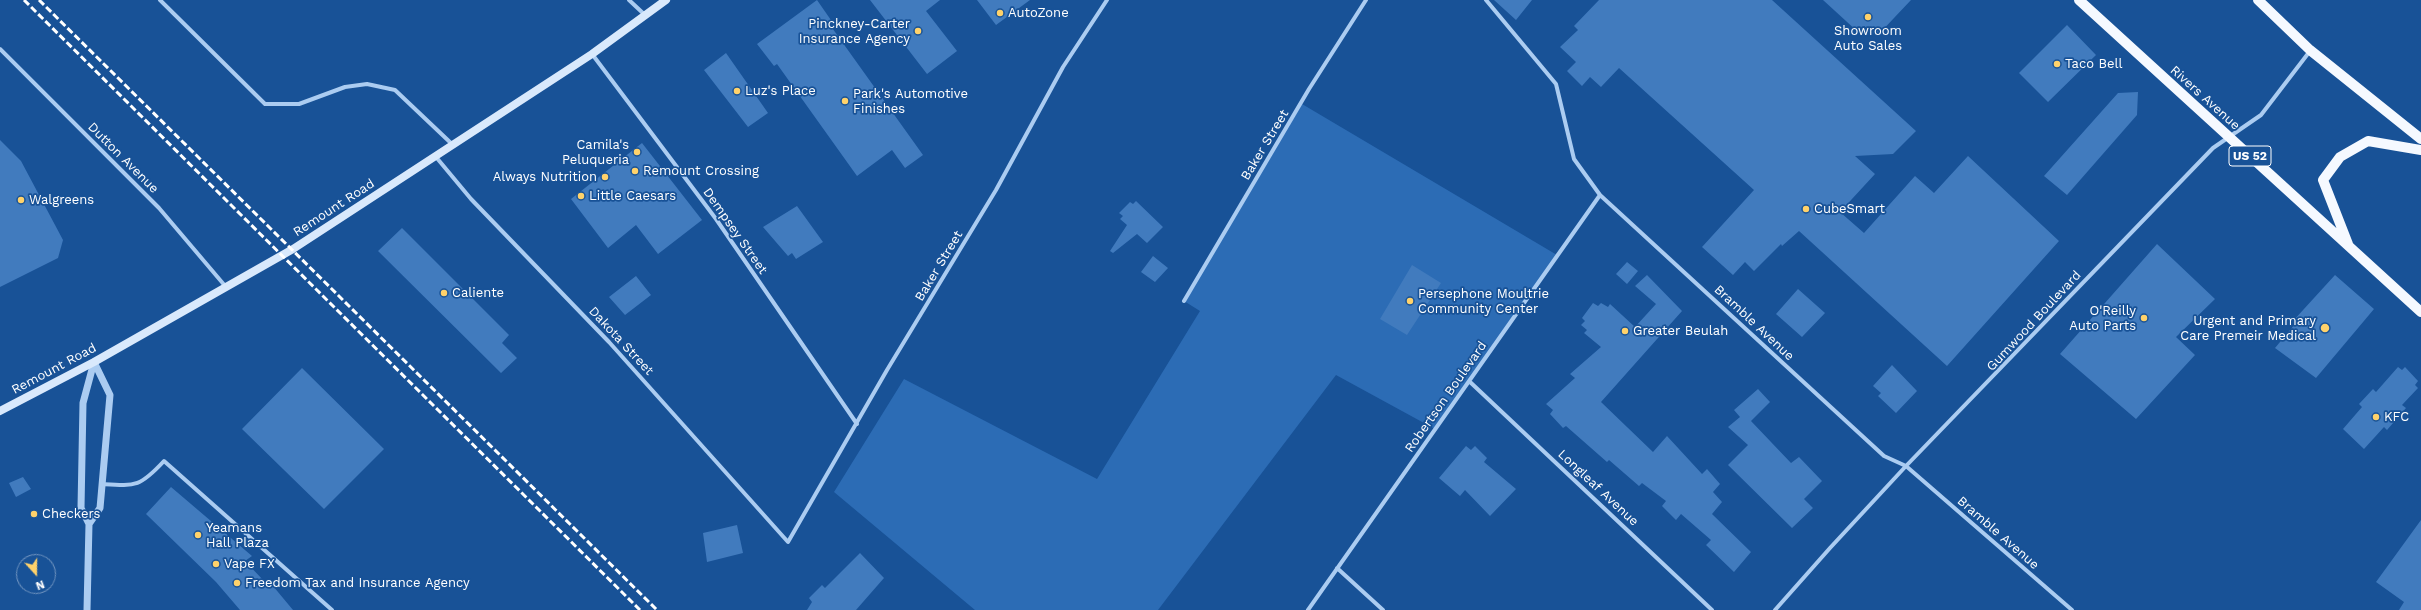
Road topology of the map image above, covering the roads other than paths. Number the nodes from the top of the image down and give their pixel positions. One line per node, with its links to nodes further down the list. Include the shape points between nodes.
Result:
1 (160, 0): 15 (street, via 265,104 299,104 345,86 367,84 395,90)
2 (629, 0): 9 (street)
3 (666, 0): 9 (main road, Remount Road)
4 (1107, 0): 26 (street, Baker Street, via 1063,67 996,190 887,370)
5 (1366, 0): 21 (street, Baker Street, via 1309,90)
6 (1486, 0): 18 (street, Bramble Avenue, via 1556,84 1574,159)
7 (2079, 0): 13 (main road, Rivers Avenue / US 52)
8 (2258, 0): 11 (main road)
9 (645, 15): 12 (main road, Remount Road)
10 (0, 50): 20 (street, Dutton Avenue, via 159,208)
11 (2310, 50): 13 (street, Gumwood Boulevard, via 2261,115); 14 (main road)
12 (592, 54): 15 (main road, Remount Road); 26 (street, Dempsey Street, via 716,219)
13 (2229, 137): 19 (main road, Rivers Avenue / US 52); 27 (street, Gumwood Boulevard, via 2212,148)
14 (2421, 139)
15 (453, 146): 17 (main road, Remount Road)
16 (2421, 150): 19 (main road, via 2368,141 2340,157 2323,180)
17 (436, 157): 20 (main road, Remount Road, via 293,249); 30 (street, Dakota Street, via 470,199 609,342)
18 (1600, 195): 24 (street, Robertson Boulevard); 27 (street, Bramble Avenue, via 1884,456)
19 (2349, 246): 22 (main road, Rivers Avenue / US 52)
20 (226, 288): 23 (main road, Remount Road)
21 (1184, 301)
22 (2421, 312)
23 (94, 362): 25 (main road, Remount Road); 28 (street, via 110,394); 29 (street, via 83,403 81,508)
24 (1469, 380): 31 (street, Robertson Boulevard); 36 (street, Longleaf Avenue)
25 (0, 411)
26 (858, 424): 30 (street, Baker Street)
27 (1906, 466): 37 (street, Gumwood Boulevard); 38 (street, Bramble Avenue)
28 (101, 484): 29 (street, via 100,508); 33 (street, via 138,484 149,477 164,461)
29 (89, 524): 32 (street)
30 (788, 542)
31 (1337, 568): 34 (street, Robertson Boulevard); 35 (street)
32 (87, 610)
33 (332, 610)
34 (1308, 610)
35 (1382, 610)
36 (1712, 610)
37 (1775, 610)
38 (2072, 610)

